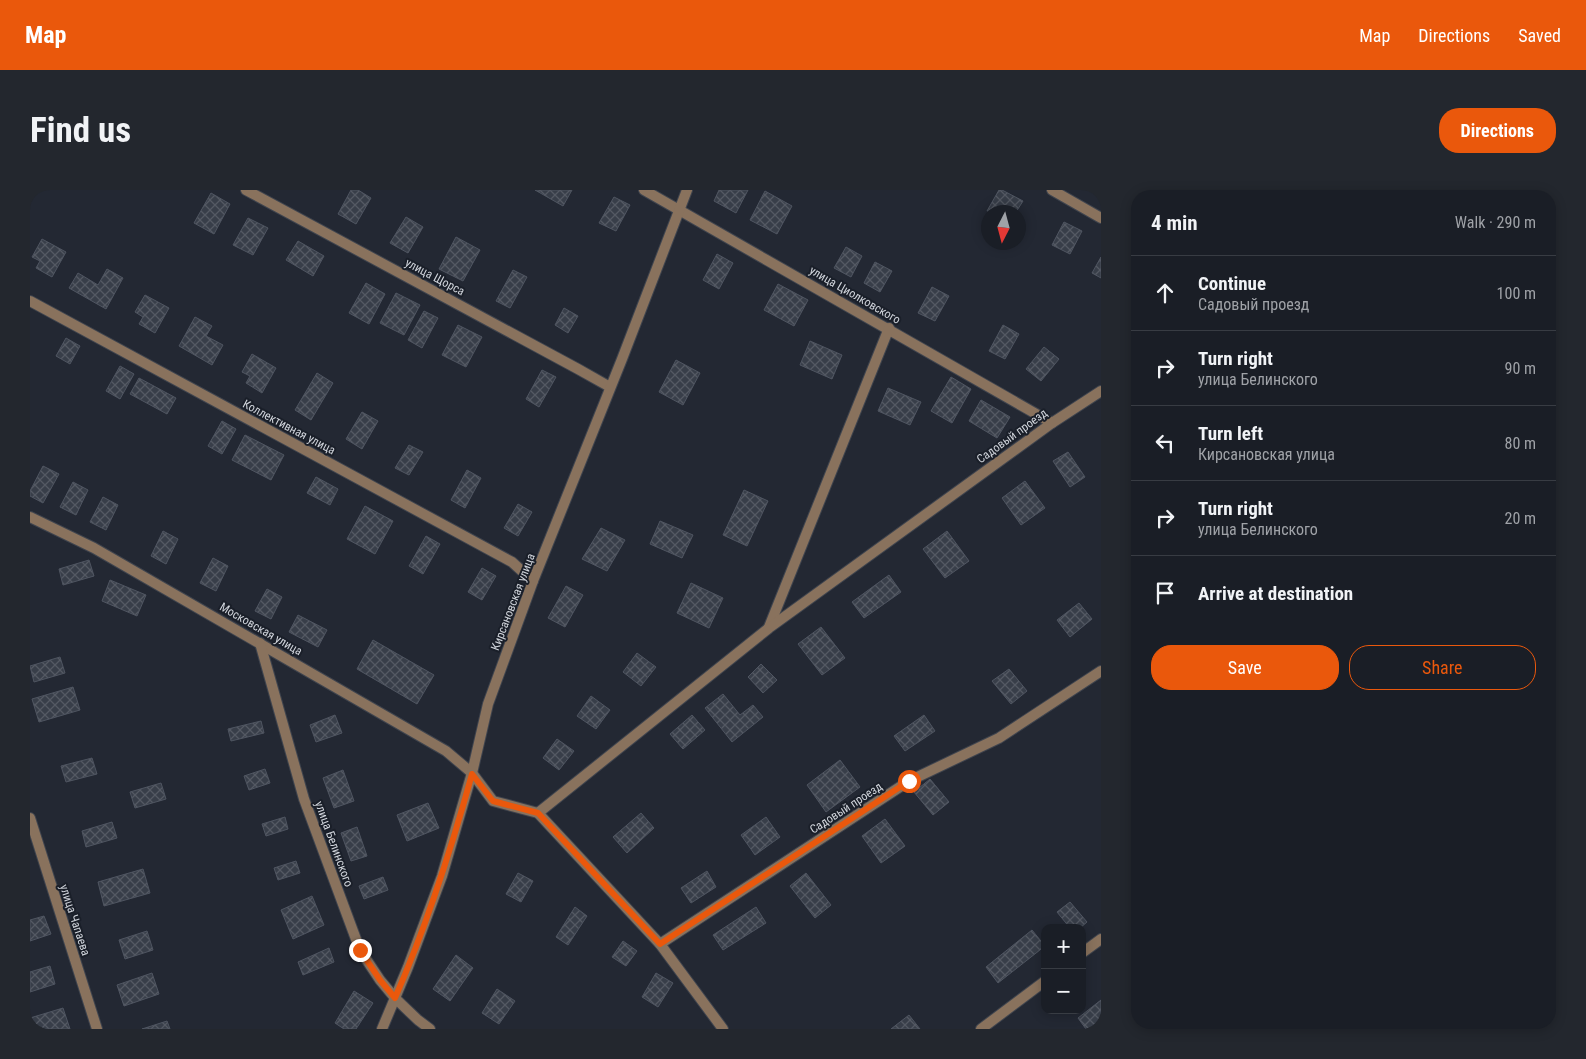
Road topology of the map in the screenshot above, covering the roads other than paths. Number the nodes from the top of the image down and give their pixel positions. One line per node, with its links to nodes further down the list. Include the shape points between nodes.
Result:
1 (246, 190): 9 (street, улица Щорса)
2 (644, 190): 5 (street, улица Циолковского)
3 (686, 190): 5 (street, Кирсановская улица)
4 (1052, 190): 6 (street)
5 (679, 208): 8 (street, улица Циолковского); 9 (street, Кирсановская улица)
6 (1101, 218)
7 (30, 301): 13 (street, Коллективная улица, via 512,562)
8 (889, 328): 11 (street, улица Циолковского); 14 (street, Садовый проезд)
9 (610, 387): 13 (street, Кирсановская улица)
10 (1101, 390): 11 (street, Садовый проезд)
11 (1052, 423): 14 (street, Садовый проезд)
12 (30, 517): 15 (street, Московская улица, via 94,548)
13 (533, 581): 17 (street, Кирсановская улица, via 488,704)
14 (769, 628): 18 (street, Садовый проезд)
15 (260, 643): 17 (street, Московская улица, via 446,750); 24 (street, улица Белинского, via 304,799 360,950)
16 (1101, 671): 21 (street, Садовый проезд, via 999,738 909,781)
17 (472, 774): 18 (street, via 493,801); 24 (street, Кирсановская улица, via 442,876)
18 (538, 813): 21 (street)
19 (30, 818): 25 (street, улица Чапаева)
20 (1101, 939): 22 (street)
21 (660, 944): 28 (street)
22 (1086, 950)
23 (1041, 985): 29 (street)
24 (395, 998): 26 (street, Кирсановская улица); 27 (street, улица Белинского)
25 (97, 1029)
26 (382, 1029)
27 (430, 1029)
28 (723, 1029)
29 (982, 1029)

